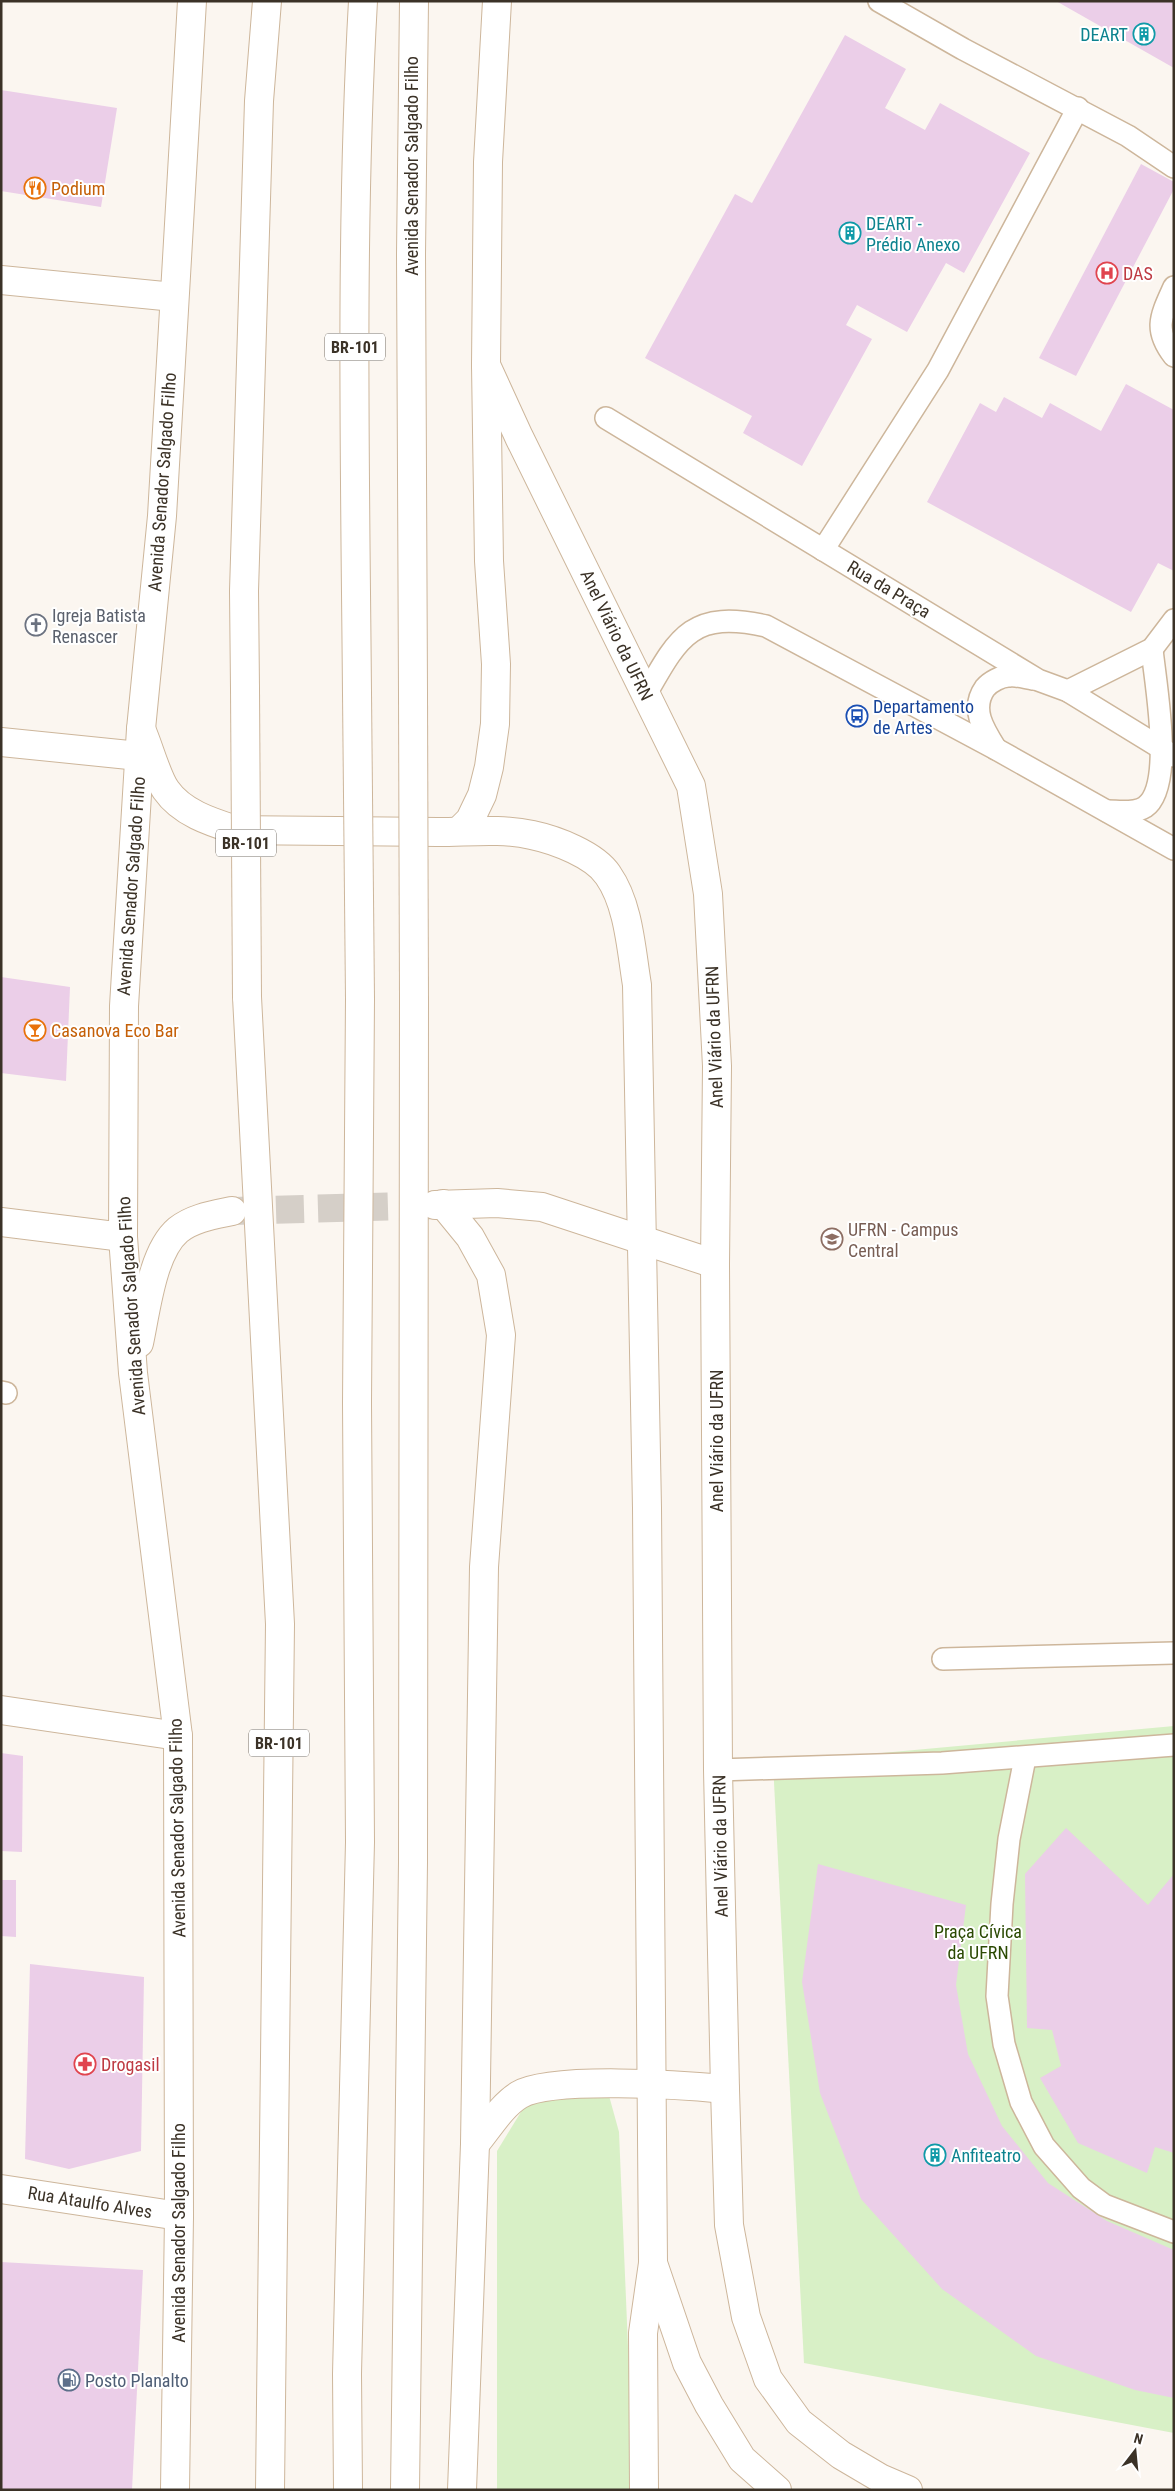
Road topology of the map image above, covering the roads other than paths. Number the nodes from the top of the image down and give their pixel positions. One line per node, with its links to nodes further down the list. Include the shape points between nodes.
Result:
1 (192, 1): 11 (main road, Avenida Senador Salgado Filho)
2 (267, 1): 50 (main road, BR-101, bridge, via 259,101 244,592 247,996 280,1624)
3 (363, 1): 51 (main road, BR-101, bridge, via 357,120 355,413 360,999 357,1403 360,1842 347,2374)
4 (414, 1): 52 (main road, Avenida Senador Salgado Filho, bridge, via 411,244 413,1862)
5 (496, 1): 13 (main road, via 488,162)
6 (879, 1): 7 (lane)
7 (1078, 108): 8 (lane); 15 (lane, via 938,370)
8 (1174, 167)
9 (1, 280): 11 (main road)
10 (1174, 287): 12 (lane, via 1160,321 1160,332)
11 (174, 297): 21 (main road, Avenida Senador Salgado Filho, via 162,516)
12 (1174, 356)
13 (486, 365): 20 (main road, Anel Viário da UFRN, via 518,437); 27 (main road, via 489,561 496,664 494,724 490,766 482,795 470,820)
14 (606, 418): 15 (lane, Rua da Praça)
15 (823, 550): 18 (lane, Rua da Praça)
16 (1174, 620): 17 (lane)
17 (1152, 649): 19 (lane); 24 (lane)
18 (1038, 680): 19 (lane, Rua da Praça); 23 (lane, via 1009,676 989,684 982,693 977,707 980,720)
19 (1068, 691): 24 (lane, Rua da Praça)
20 (646, 694): 23 (lane, via 672,649 699,626 721,620 742,621 766,626); 33 (main road, Anel Viário da UFRN, via 691,786 708,894 717,1066)
21 (141, 728): 25 (main road, Avenida Senador Salgado Filho); 27 (main road, via 165,790 184,808 208,821 236,830)
22 (1, 742): 25 (main road)
23 (996, 749): 26 (lane)
24 (1168, 753): 26 (lane, via 1159,785 1145,807 1130,812)
25 (139, 756): 31 (main road, Avenida Senador Salgado Filho, via 124,1006)
26 (1105, 811): 28 (lane)
27 (450, 832): 32 (main road, via 494,830 530,834 560,842 580,852 608,874 622,903 637,985)
28 (1174, 849)
29 (232, 1211): 34 (main road, via 189,1224 177,1231 164,1248 153,1279)
30 (1, 1222): 31 (main road)
31 (123, 1237): 34 (main road, Avenida Senador Salgado Filho)
32 (641, 1238): 33 (main road); 42 (main road); 44 (main road, via 542,1207 497,1203 439,1204 470,1237 491,1275 501,1335 482,1603)
33 (715, 1264): 41 (main road, Anel Viário da UFRN)
34 (133, 1373): 38 (main road, Avenida Senador Salgado Filho)
35 (1174, 1653): 36 (lane)
36 (943, 1659)
37 (1, 1710): 38 (main road)
38 (178, 1736): 46 (main road, Avenida Senador Salgado Filho)
39 (1174, 1745): 40 (lane)
40 (1025, 1758): 41 (lane); 47 (lane, via 1002,1904 997,1996 1004,2044 1021,2102 1044,2146 1081,2188 1104,2205)
41 (718, 1770): 43 (main road, Anel Viário da UFRN)
42 (653, 2085): 43 (main road); 44 (main road, via 543,2087 519,2095); 48 (main road)
43 (725, 2089): 56 (main road, Anel Viário da UFRN, via 729,2225 746,2317 768,2379 799,2422 841,2455)
44 (475, 2144): 53 (main road)
45 (1, 2189): 46 (main road, Rua Ataulfo Alves)
46 (179, 2216): 49 (main road, Avenida Senador Salgado Filho)
47 (1174, 2232)
48 (653, 2263): 54 (main road, via 643,2333); 55 (main road, via 687,2363 708,2405 742,2458)
49 (175, 2490)
50 (270, 2490)
51 (348, 2490)
52 (405, 2490)
53 (462, 2490)
54 (644, 2490)
55 (777, 2490)
56 (908, 2490)

